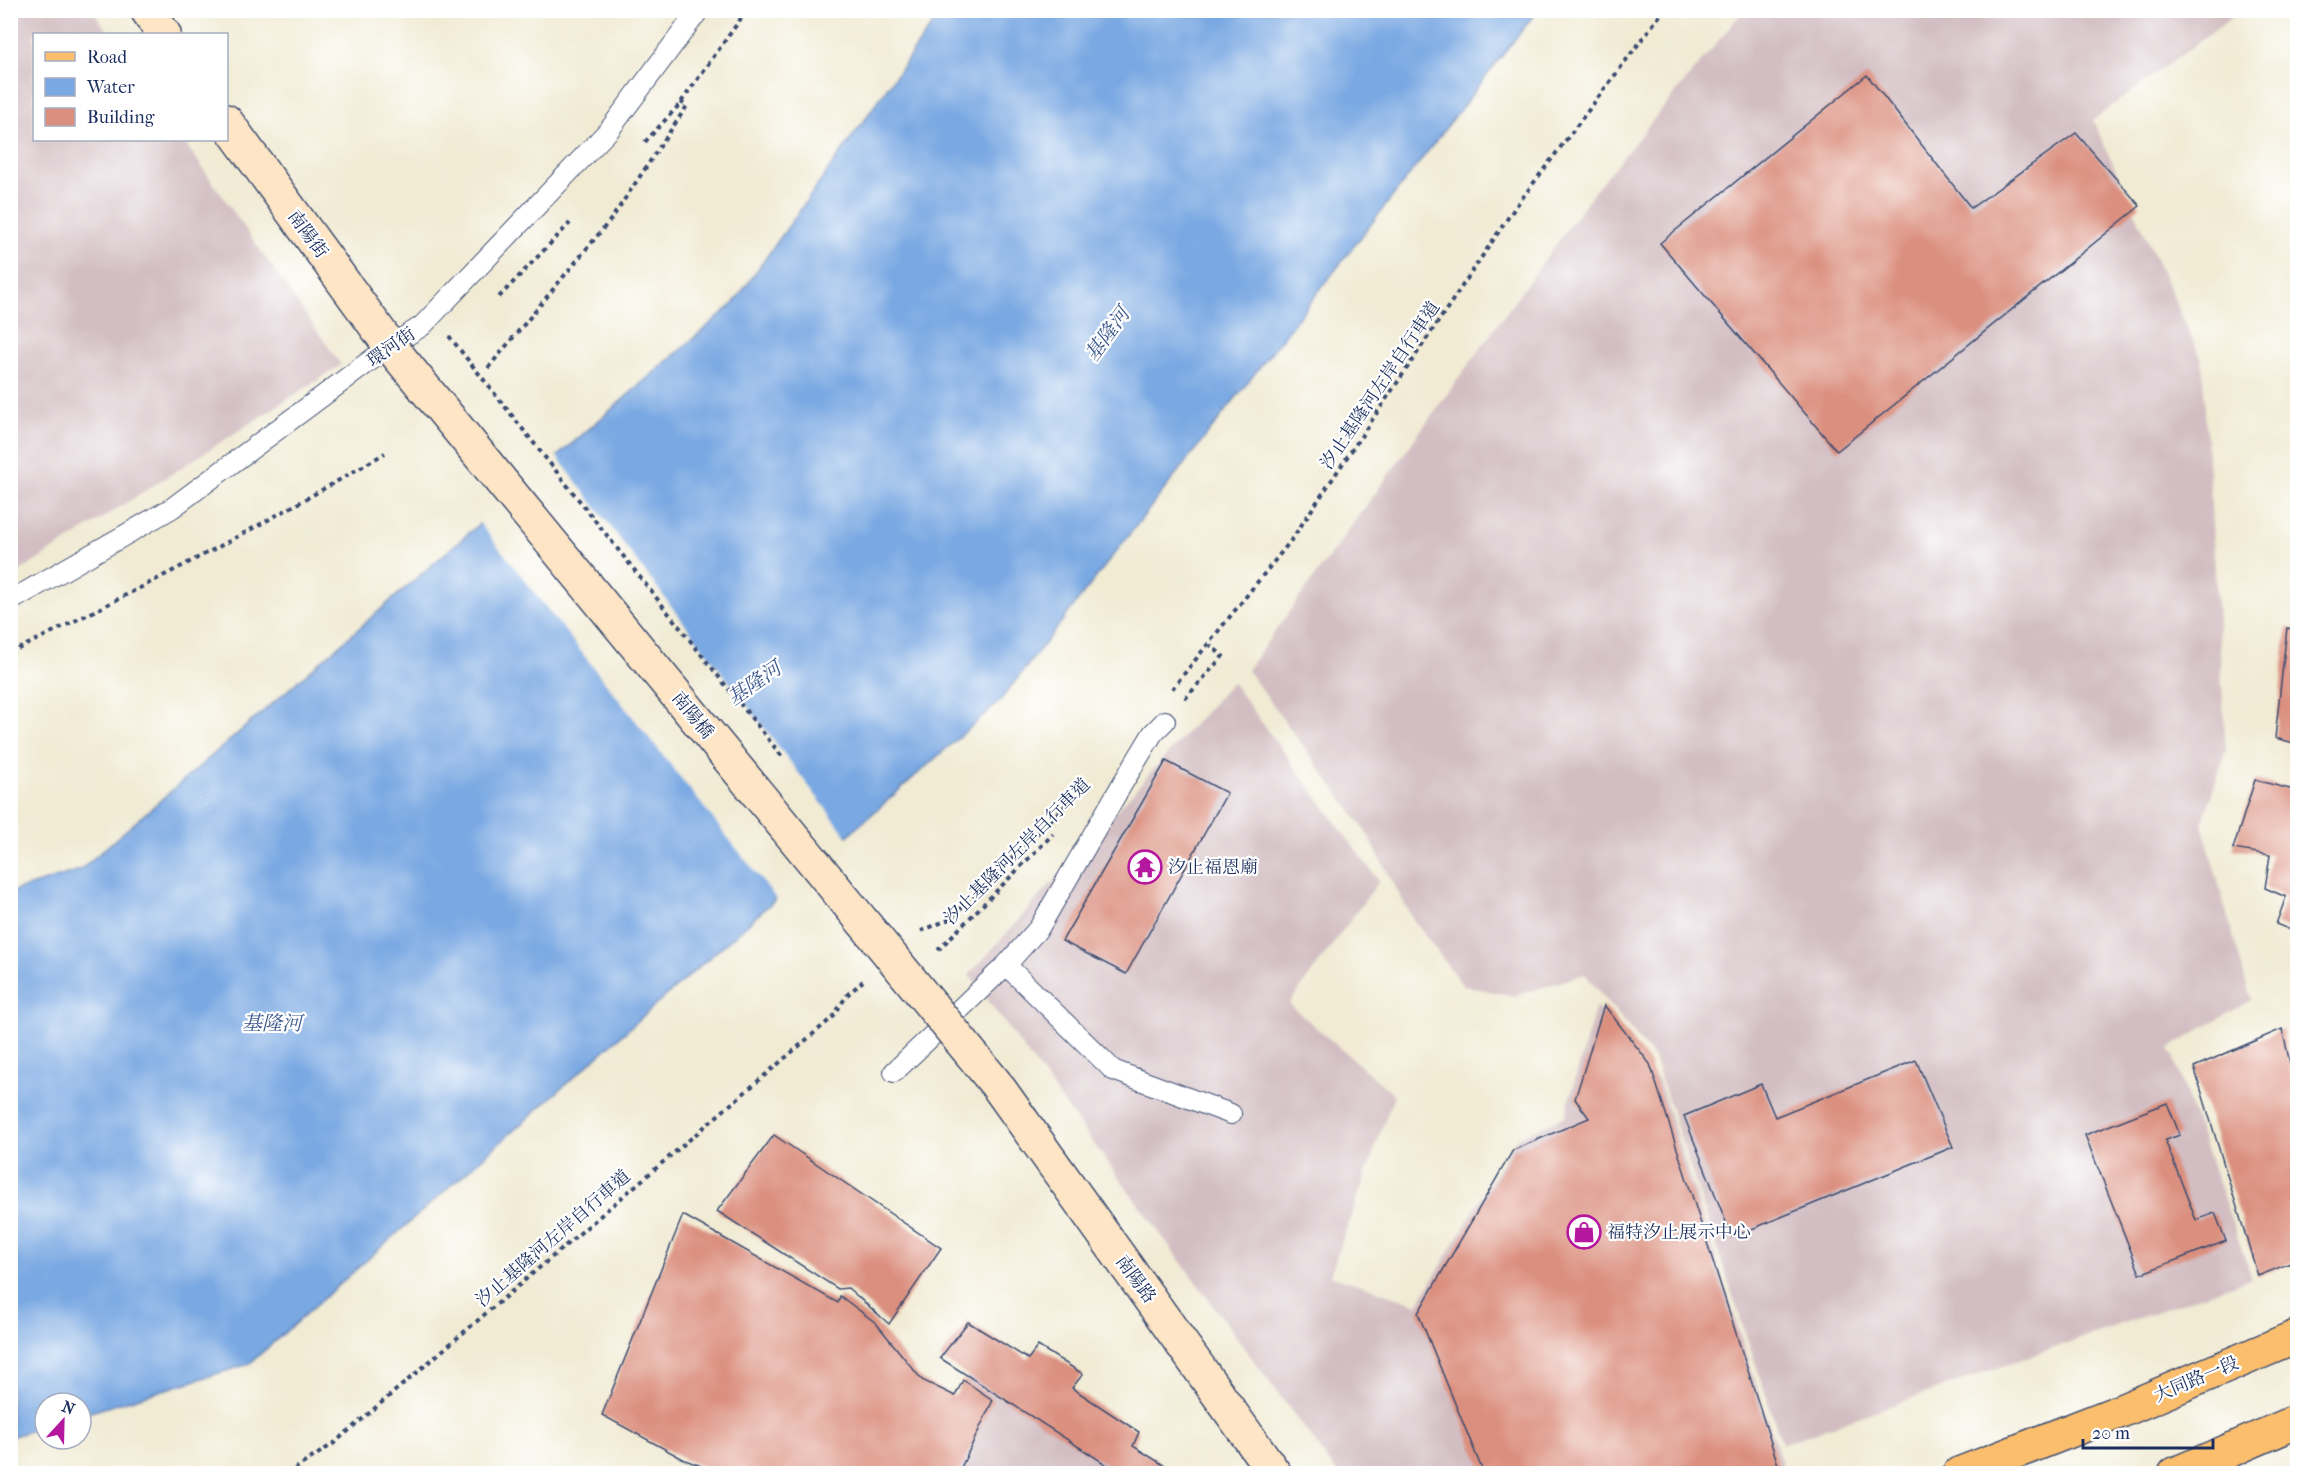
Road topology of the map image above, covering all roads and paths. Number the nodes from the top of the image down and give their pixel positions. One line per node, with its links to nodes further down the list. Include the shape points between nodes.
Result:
1 (147, 10): 5 (street)
2 (699, 10): 8 (lane, 環河街, via 610,129 422,326)
3 (747, 10): 9 (path, via 681,102 687,106 612,218)
4 (1664, 10): 12 (path, 汐止基隆河左岸自行車道, via 1514,209 1292,539)
5 (163, 33)
6 (228, 124): 8 (street, 南陽街)
7 (449, 336): 16 (path, bridge)
8 (390, 346): 11 (lane, 環河街, via 172,508); 26 (street, 南陽橋, bridge)
9 (488, 368)
10 (385, 453): 13 (path, via 284,513)
11 (10, 601)
12 (1210, 645): 14 (path, 汐止基隆河左岸自行車道); 15 (path, via 1223,656)
13 (10, 653)
14 (1165, 696)
15 (1166, 721): 23 (lane, via 1153,733 1126,777 1039,928)
16 (789, 765)
17 (1082, 789): 19 (path, 汐止基隆河左岸自行車道)
18 (1058, 829): 22 (path, 汐止基隆河左岸自行車道, via 936,951)
19 (950, 919)
20 (914, 923): 21 (path)
21 (922, 932)
22 (929, 942)
23 (1006, 965): 25 (lane); 27 (lane, via 1113,1070)
24 (832, 1017): 30 (path, 汐止基隆河左岸自行車道, via 333,1444)
25 (894, 1072)
26 (996, 1084): 31 (street, 南陽路)
27 (1231, 1114)
28 (2298, 1336): 32 (main road, 大同路一段, via 2121,1411)
29 (2298, 1421): 33 (main road)
30 (287, 1473)
31 (1275, 1473)
32 (1959, 1473)
33 (2175, 1473)

